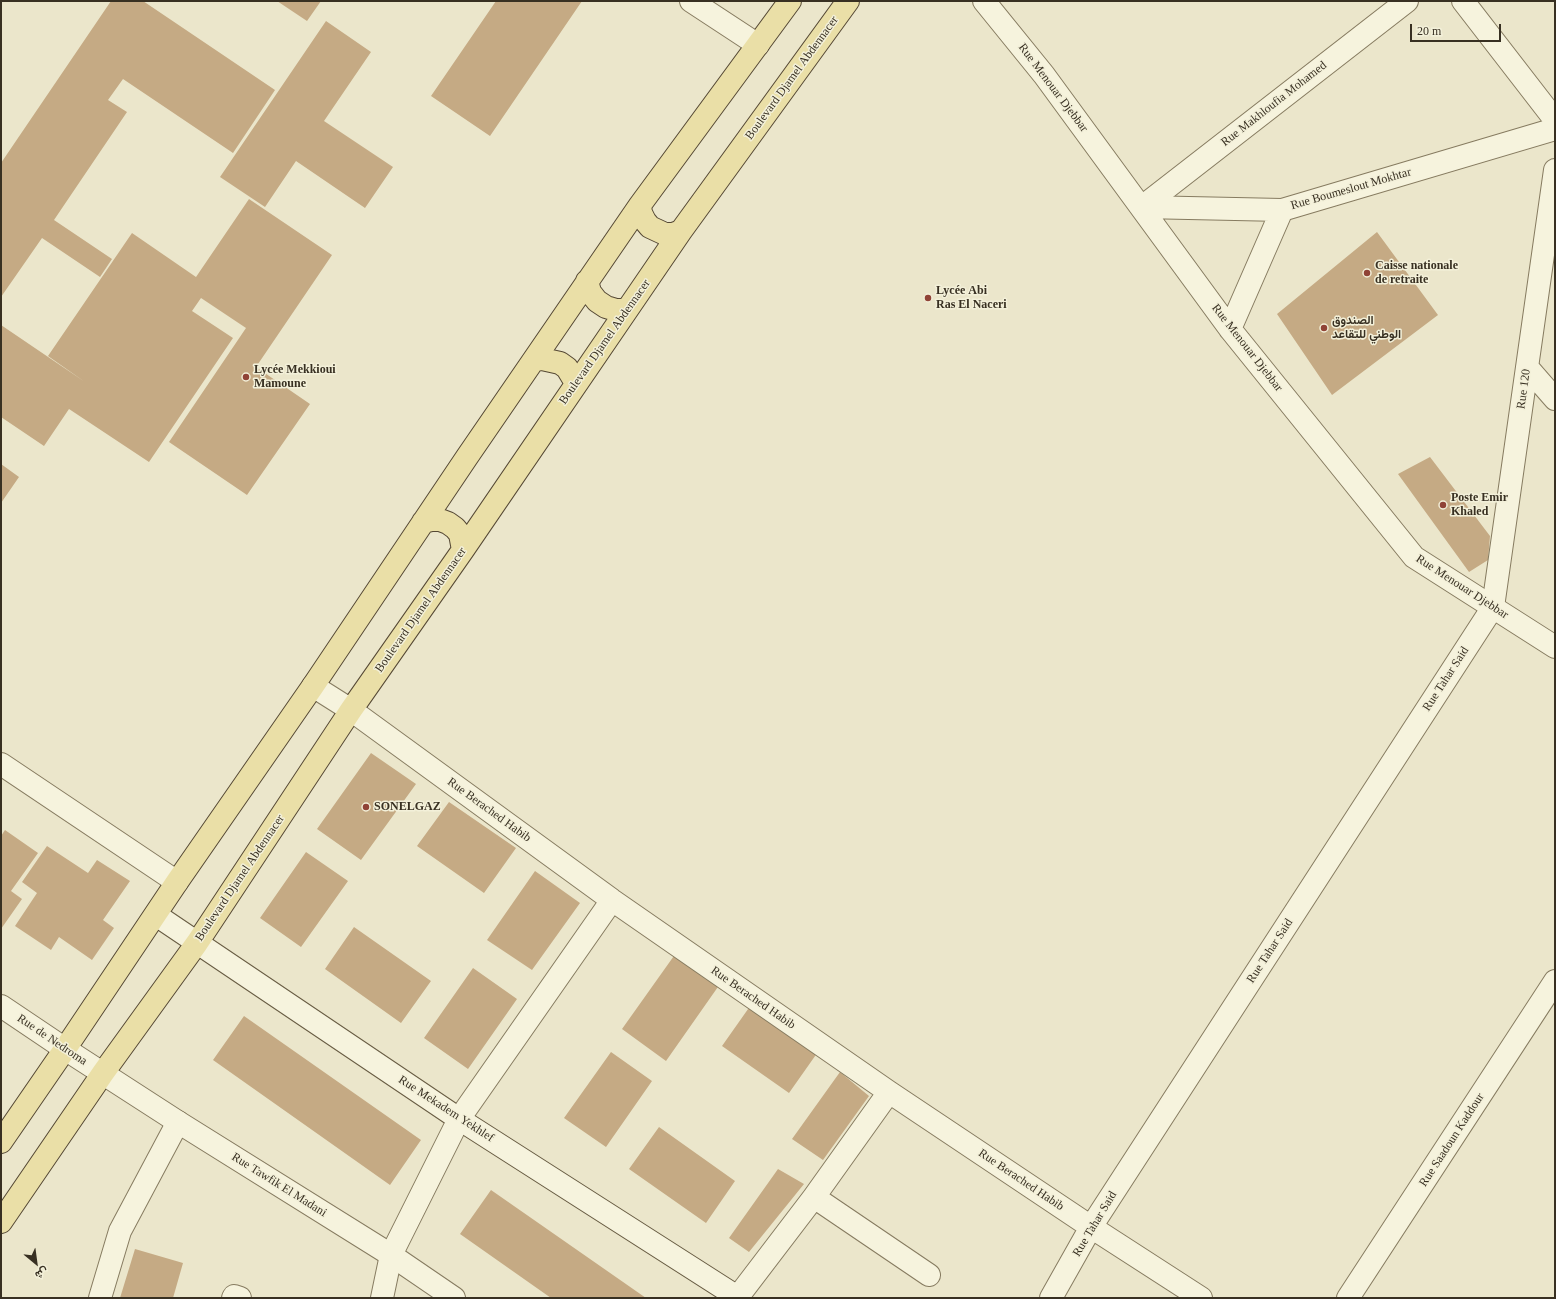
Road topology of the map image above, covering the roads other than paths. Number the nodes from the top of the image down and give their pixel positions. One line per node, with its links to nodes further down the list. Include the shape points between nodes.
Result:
1 (691, 1): 7 (street)
2 (790, 1): 7 (main road)
3 (848, 1): 14 (main road, Boulevard Djamel Abdennacer)
4 (984, 1): 12 (street, Rue Menouar Djebbar, via 1044,75)
5 (1407, 1): 12 (street, Rue Makhloufia Mohamed)
6 (1463, 1): 8 (street)
7 (758, 45): 11 (main road)
8 (1555, 120)
9 (1555, 129): 13 (street, Rue Boumeslout Mokhtar)
10 (1555, 170): 19 (street, Rue 120)
11 (640, 205): 14 (main road, via 645,221 650,227 665,234); 15 (main road)
12 (1142, 207): 13 (street, Rue Boumeslout Mokhtar); 17 (street, Rue Menouar Djebbar)
13 (1282, 210): 17 (street)
14 (681, 231): 16 (main road, Boulevard Djamel Abdennacer)
15 (588, 281): 16 (main road, via 590,292 597,301 606,307); 18 (main road)
16 (627, 310): 20 (main road, Boulevard Djamel Abdennacer)
17 (1230, 329): 24 (street, Rue Menouar Djebbar, via 1414,556)
18 (534, 360): 20 (main road, via 560,363 567,368); 22 (main road)
19 (1527, 367): 21 (street); 24 (street, Rue 120)
20 (576, 383): 23 (main road, Boulevard Djamel Abdennacer)
21 (1555, 399)
22 (423, 522): 23 (main road, via 440,520 451,525 460,534); 26 (main road)
23 (463, 550): 27 (main road, Boulevard Djamel Abdennacer)
24 (1493, 607): 25 (street, Rue Menouar Djebbar); 43 (street, Rue Tahar Said)
25 (1555, 647)
26 (313, 686): 27 (street, Rue Berached Habib); 29 (main road)
27 (351, 710): 30 (street, Rue Berached Habib); 32 (main road, Boulevard Djamel Abdennacer)
28 (1, 764): 29 (street)
29 (177, 882): 31 (main road)
30 (612, 900): 37 (street, Rue Berached Habib); 38 (street)
31 (156, 914): 32 (street, Rue Mekadem Yekhlef); 35 (main road)
32 (197, 943): 36 (main road, Boulevard Djamel Abdennacer); 38 (street, Rue Mekadem Yekhlef)
33 (1555, 981): 54 (street, Rue Saadoun Kaddour)
34 (1, 1006): 35 (street, Rue de Nedroma)
35 (65, 1049): 36 (street, Rue de Nedroma); 40 (main road)
36 (102, 1073): 39 (street, Rue Tawfik El Madani); 42 (main road, Boulevard Djamel Abdennacer)
37 (890, 1092): 41 (street); 43 (street, Rue Berached Habib)
38 (459, 1119): 44 (street); 51 (street, Rue Mekadem Yekhlef)
39 (178, 1122): 44 (street, Rue Tawfik El Madani); 46 (street, via 120,1232)
40 (1, 1142)
41 (814, 1197): 45 (street); 51 (street)
42 (1, 1222)
43 (1091, 1228): 52 (street, Rue Tahar Said); 53 (street, Rue Berached Habib)
44 (391, 1254): 49 (street); 50 (street, Rue Tawfik El Madani)
45 (929, 1275)
46 (100, 1298)
47 (233, 1298): 48 (street)
48 (240, 1298)
49 (382, 1298)
50 (454, 1298)
51 (738, 1298)
52 (1051, 1298)
53 (1201, 1298)
54 (1348, 1298)

